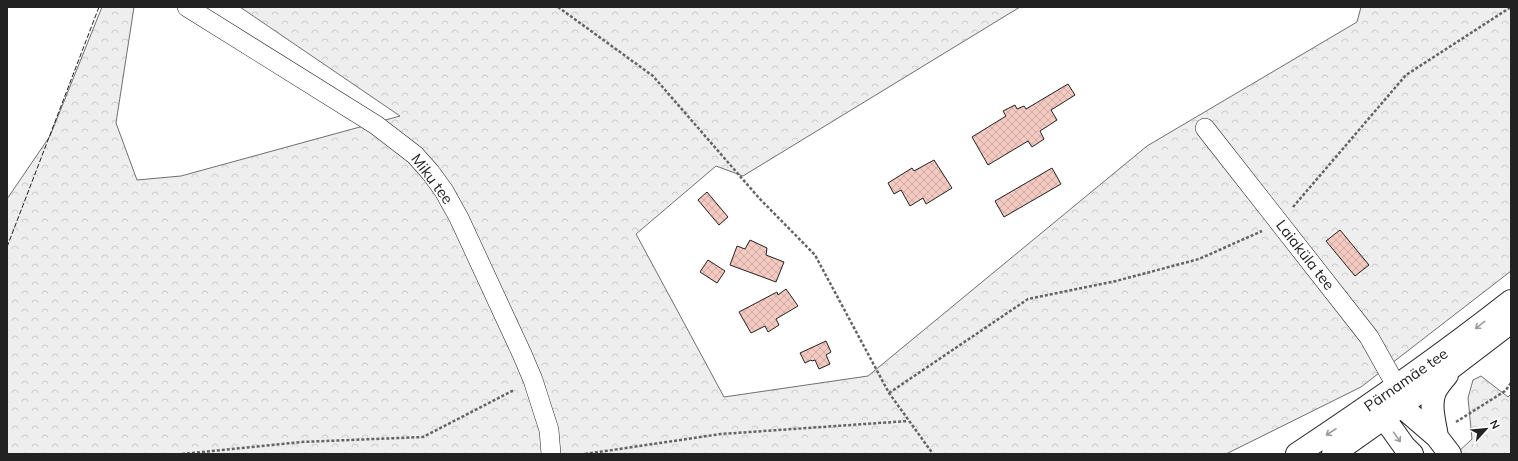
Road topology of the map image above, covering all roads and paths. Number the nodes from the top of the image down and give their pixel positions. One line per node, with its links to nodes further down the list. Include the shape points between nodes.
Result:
1 (187, 7): 9 (street, Miku tee, via 376,125 415,155 444,190 460,218)
2 (558, 7): 11 (path, via 653,76 759,198 815,255)
3 (1511, 7): 5 (path, via 1406,75)
4 (1205, 128): 5 (street, Laiaküla tee)
5 (1280, 223): 11 (path, via 1199,259 1116,281 1028,299); 12 (street, Laiaküla tee, via 1369,337)
6 (1511, 301): 12 (main road, Pärnamäe tee, one-way to 12, via 1465,337)
7 (1511, 322): 8 (main road, Pärnamäe tee)
8 (1456, 364): 12 (main road, Pärnamäe tee); 15 (main road, via 1436,389 1435,394 1433,411)
9 (533, 380): 16 (path, via 423,437 301,442); 17 (street, Miku tee, via 549,430)
10 (1511, 383): 14 (path, via 1505,391)
11 (889, 392): 13 (path)
12 (1392, 404): 15 (main road); 20 (main road, Pärnamäe tee, one-way to 20, via 1363,410); 21 (main road, Pärnamäe tee); 22 (main road, one-way to 22, via 1404,446)
13 (908, 421): 18 (path, via 721,434); 19 (path)
14 (1454, 423)
15 (1443, 446)
16 (182, 454)
17 (551, 454)
18 (585, 454)
19 (933, 454)
20 (1297, 454)
21 (1332, 454)
22 (1412, 454)

